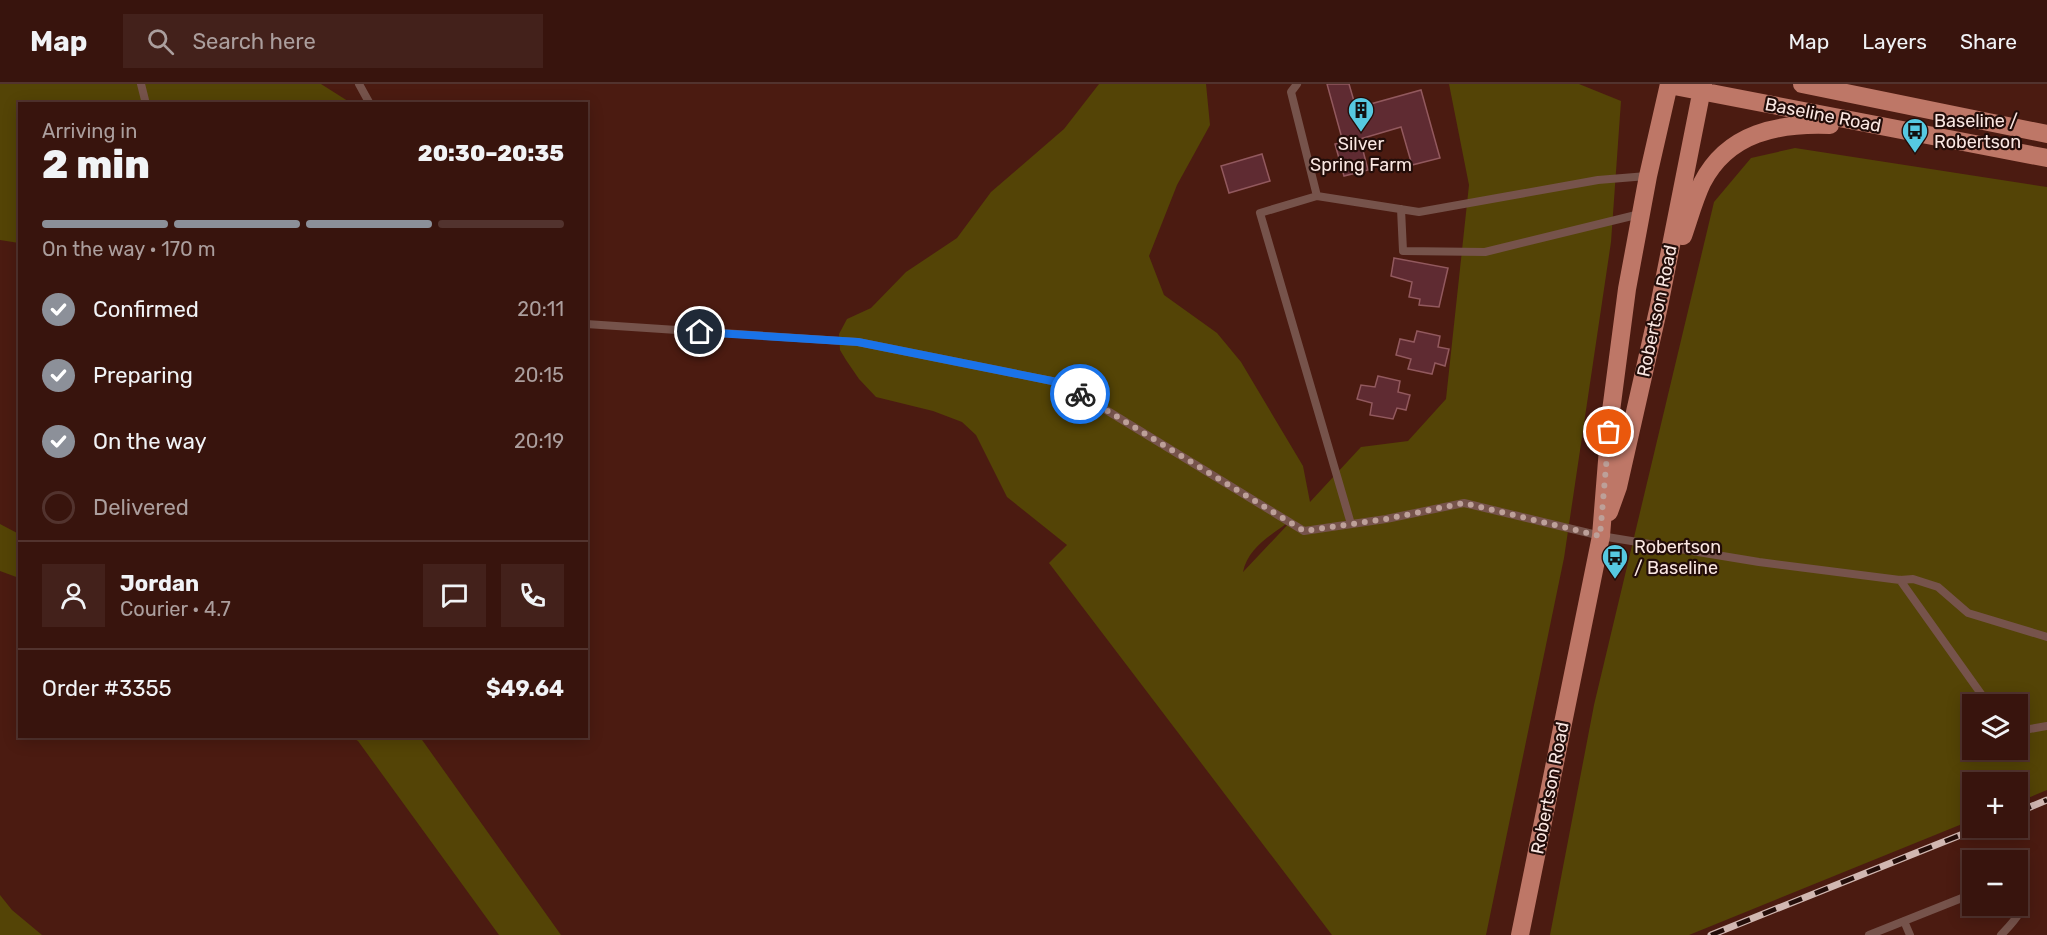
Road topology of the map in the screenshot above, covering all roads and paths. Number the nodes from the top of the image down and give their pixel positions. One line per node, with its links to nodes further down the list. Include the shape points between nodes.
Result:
1 (141, 84): 8 (lane)
2 (359, 84): 9 (lane)
3 (1297, 84): 15 (lane, via 1291,92)
4 (1802, 84): 10 (main road, Baseline Road)
5 (1856, 84): 10 (main road)
6 (1669, 85): 7 (main road, Baseline Road); 14 (main road, Robertson Road)
7 (1702, 88): 11 (main road, Baseline Road); 18 (main road, Robertson Road)
8 (146, 102)
9 (369, 102)
10 (1994, 124): 12 (main road, Baseline Road)
11 (1879, 126): 13 (main road, Baseline Road); 18 (main road, via 1779,126 1750,137 1727,153 1702,183)
12 (2047, 134)
13 (2039, 156)
14 (1648, 176): 16 (lane, via 1598,180 1419,212); 17 (main road, Robertson Road)
15 (1317, 196): 16 (lane); 20 (lane, via 1260,213)
16 (1401, 210): 17 (lane, via 1403,251 1485,252)
17 (1641, 213): 21 (main road, Robertson Road, via 1612,400)
18 (1659, 306): 21 (main road, Robertson Road, via 1618,488)
19 (588, 324): 20 (lane, via 858,342 1062,383 1304,531)
20 (1351, 524): 21 (lane, via 1464,503)
21 (1600, 536): 22 (lane); 30 (main road, Robertson Road)
22 (1900, 580): 23 (lane, via 1913,579 1938,587 1968,613); 24 (lane)
23 (2047, 636)
24 (1981, 694)
25 (2047, 726): 26 (lane)
26 (2028, 729)
27 (1962, 898): 29 (lane)
28 (2020, 916): 33 (lane)
29 (1904, 921): 31 (lane); 32 (lane)
30 (1520, 935)
31 (1869, 935)
32 (1910, 935)
33 (2001, 935)

